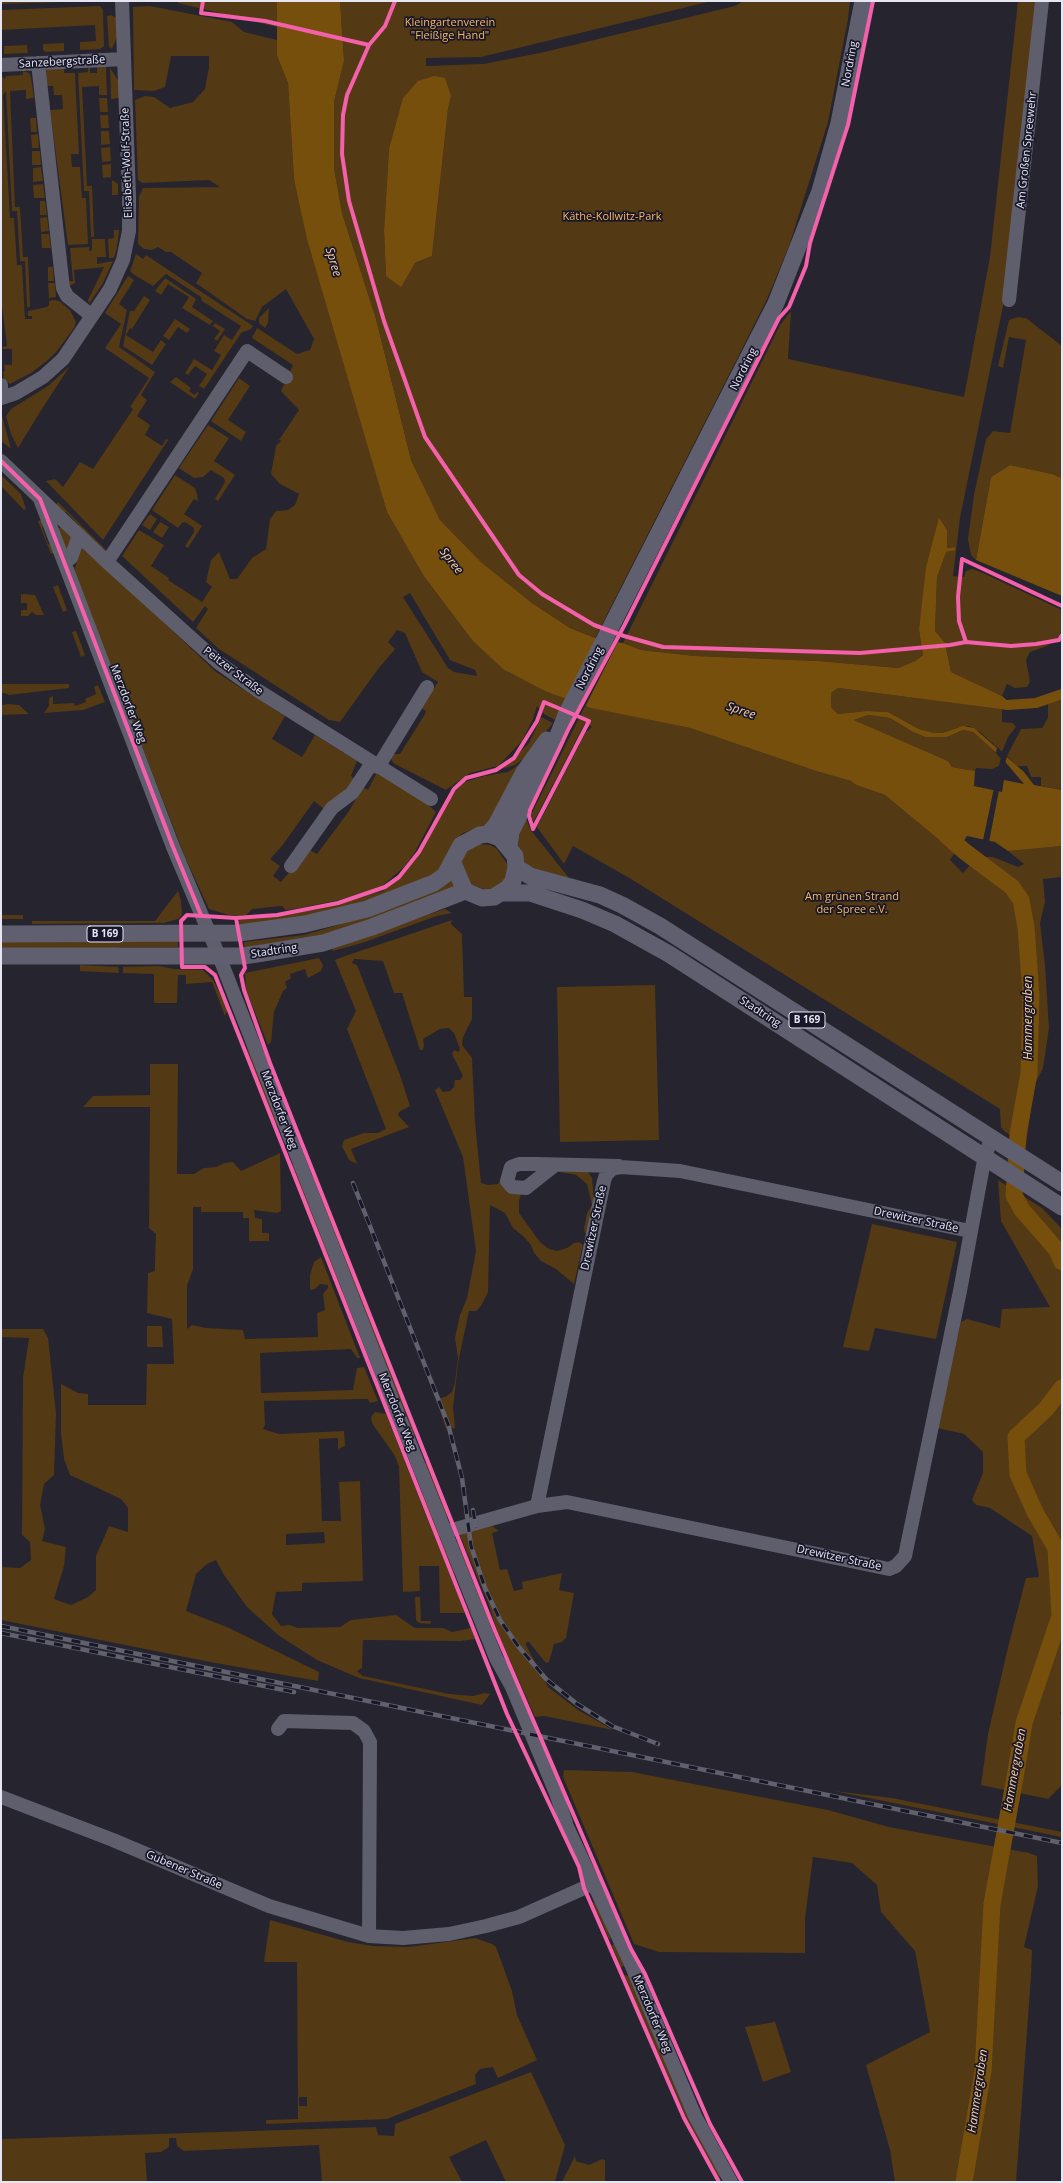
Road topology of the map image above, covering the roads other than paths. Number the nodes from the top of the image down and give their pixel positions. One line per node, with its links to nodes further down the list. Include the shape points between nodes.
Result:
1 (122, 1): 4 (street, Elisabeth-Wolf-Straße)
2 (863, 1): 18 (main road, Nordring, via 839,123 820,191 782,290)
3 (1042, 1): 7 (street, Am Großen Spreewehr)
4 (124, 59): 5 (street, Sanzebergstraße); 8 (street, Elisabeth-Wolf-Straße, via 129,196 127,245 118,275)
5 (38, 63): 6 (street, Sanzebergstraße); 8 (street, via 63,288 66,296)
6 (1, 65)
7 (1009, 300)
8 (92, 316): 11 (street, Elisabeth-Wolf-Straße, via 63,359 43,377 16,393)
9 (286, 377): 16 (street, via 247,351)
10 (1, 385): 11 (street, Elisabeth-Wolf-Straße)
11 (1, 397)
12 (1, 461): 13 (street, Peitzer Straße)
13 (40, 499): 14 (street, Peitzer Straße); 15 (street, Merzdorfer Weg)
14 (79, 535): 15 (street, via 71,558); 16 (street, Peitzer Straße)
15 (64, 562): 28 (street, Merzdorfer Weg, via 173,847)
16 (107, 562): 19 (street, Peitzer Straße, via 231,672)
17 (427, 688): 19 (street)
18 (566, 715): 21 (main road, Nordring, via 524,772 496,825); 22 (main road, Nordring, via 511,832)
19 (375, 765): 20 (street, Peitzer Straße); 24 (street, via 352,793 332,808)
20 (431, 799)
21 (488, 834): 22 (main road, via 500,838); 23 (main road, Stadtring / B 169, via 471,838 461,845)
22 (509, 846): 25 (main road, via 515,856)
23 (452, 863): 26 (main road); 28 (main road, Stadtring / B 169, via 445,875 434,883 367,909 305,924 239,933)
24 (291, 866)
25 (516, 867): 27 (main road, via 513,881); 32 (main road, Stadtring / B 169, via 530,876 622,904)
26 (465, 891): 27 (main road, Stadtring / B 169, via 482,898); 31 (main road, Stadtring / B 169, via 323,943 250,955)
27 (502, 893): 33 (main road, Stadtring / B 169, via 530,893 615,924 682,962)
28 (210, 933): 29 (main road, Stadtring / B 169); 31 (street, Merzdorfer Weg)
29 (1, 934)
30 (1, 956): 31 (main road, Stadtring / B 169)
31 (219, 956): 40 (street, Merzdorfer Weg)
32 (996, 1141): 33 (street, Drewitzer Straße); 36 (main road, Stadtring / B 169)
33 (991, 1161): 37 (main road, Stadtring / B 169); 38 (street, Drewitzer Straße)
34 (555, 1165): 35 (street)
35 (621, 1167): 38 (street, Drewitzer Straße, via 680,1171); 39 (street, Drewitzer Straße, via 608,1172 604,1181)
36 (1062, 1184)
37 (1062, 1207)
38 (970, 1231): 39 (street, Drewitzer Straße, via 905,1556 896,1566 889,1569 567,1502)
39 (537, 1506): 40 (street, Drewitzer Straße)
40 (445, 1532): 43 (street, Merzdorfer Weg, via 496,1658 505,1689 551,1795)
41 (278, 1729): 44 (street, via 284,1721 353,1723 364,1731 370,1742)
42 (1, 1797): 44 (street, Gubener Straße, via 113,1840 268,1906)
43 (594, 1881): 44 (street, Gubener Straße, via 519,1917 486,1926 449,1934 402,1938); 45 (street, Merzdorfer Weg, via 695,2116)
44 (368, 1936)
45 (731, 2182)

